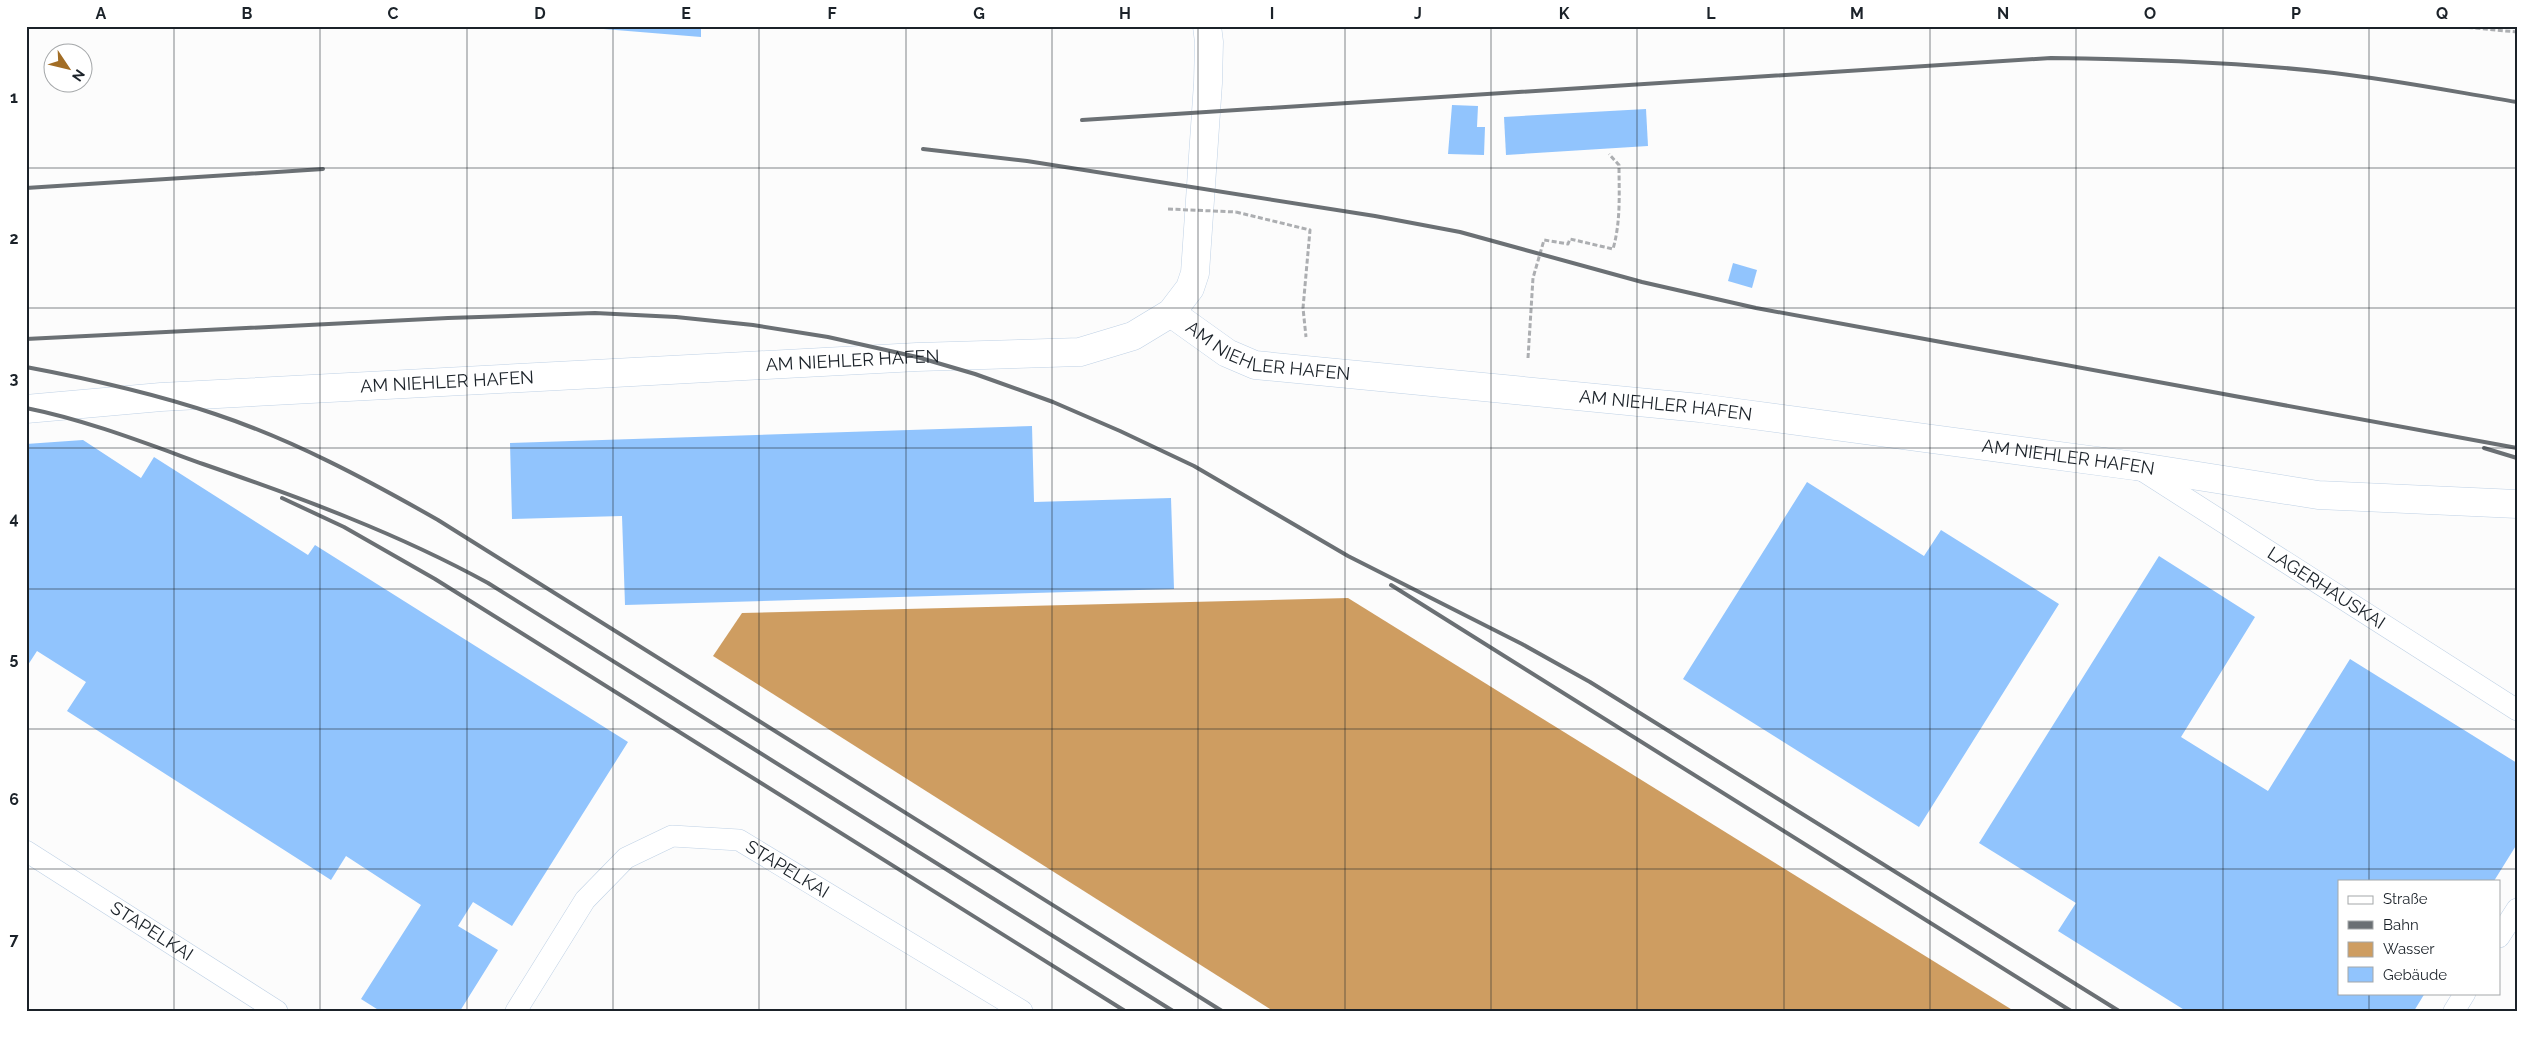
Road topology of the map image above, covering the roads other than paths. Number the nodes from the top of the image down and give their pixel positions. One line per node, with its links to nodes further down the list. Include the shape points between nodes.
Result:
1 (1207, 26): 2 (street, via 1208,83 1195,273 1190,288)
2 (1171, 313): 3 (street, AM NIEHLER HAFEN, via 1133,336 1080,352 917,357 161,397); 4 (street, AM NIEHLER HAFEN, via 1227,353 1255,365 1700,408)
3 (26, 409)
4 (2136, 466): 5 (street, AM NIEHLER HAFEN, via 2318,495); 6 (lane, LAGERHAUSKAI)
5 (2517, 504)
6 (2517, 710)
7 (26, 851): 11 (lane, STAPELKAI)
8 (2517, 909): 9 (lane)
9 (2500, 935)
10 (2464, 994): 14 (lane)
11 (278, 1011)
12 (516, 1011): 13 (lane, STAPELKAI, via 586,900 626,858 672,836 739,840)
13 (1022, 1011)
14 (2454, 1011)

